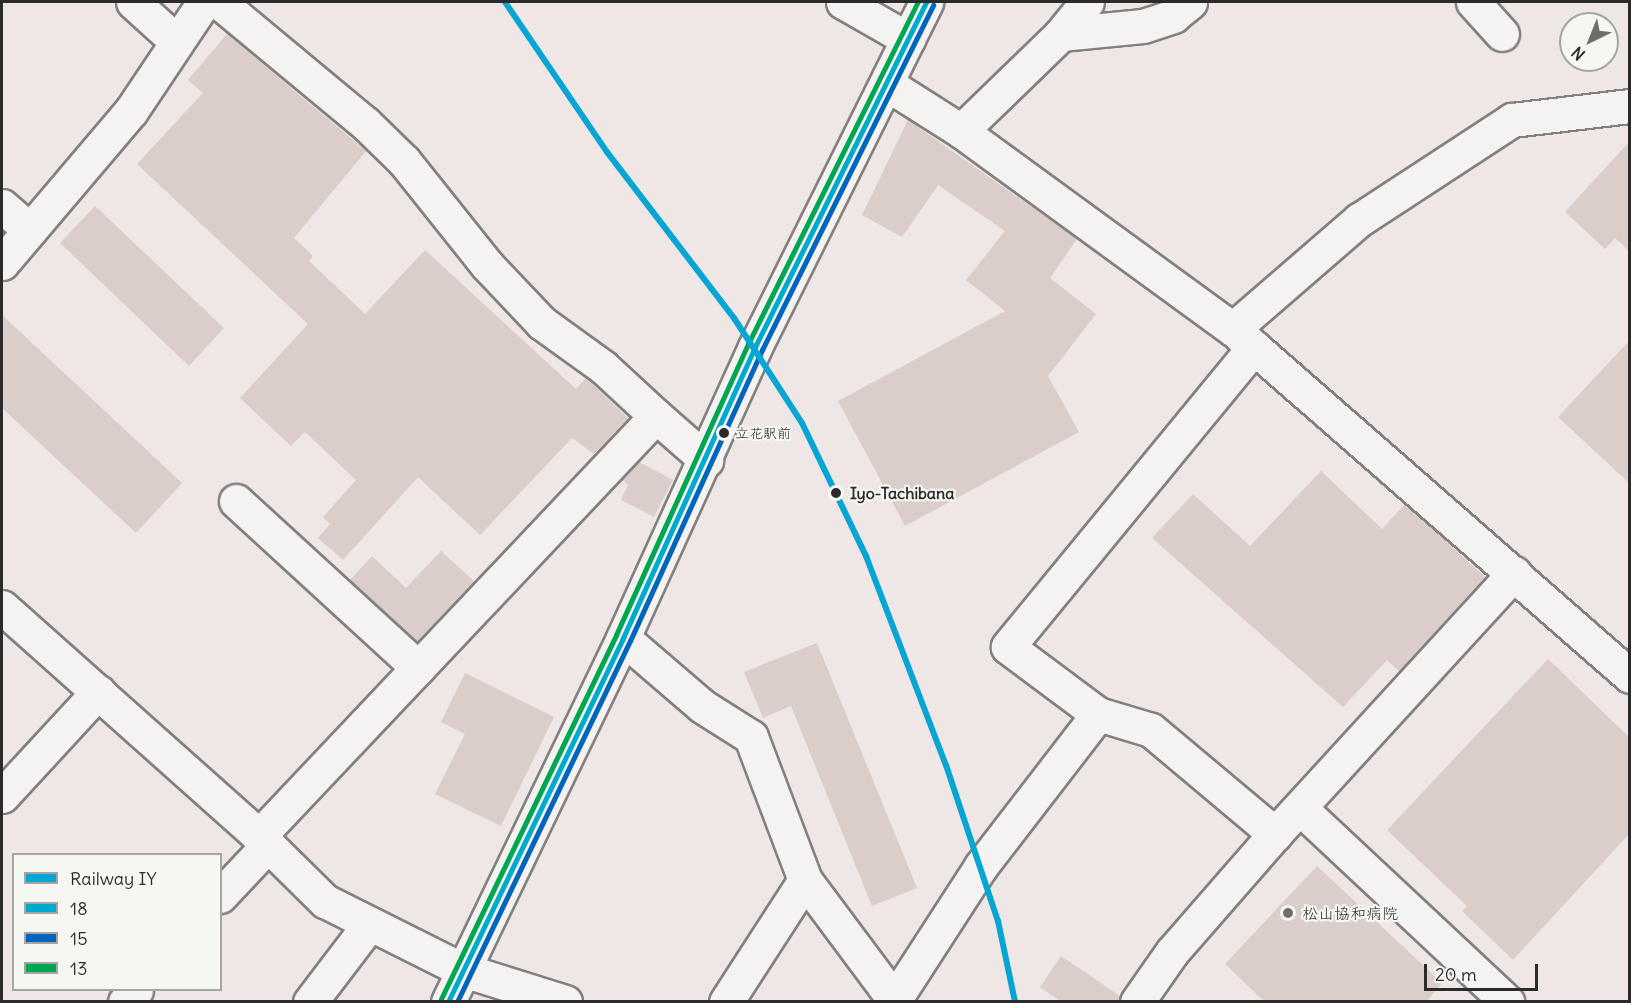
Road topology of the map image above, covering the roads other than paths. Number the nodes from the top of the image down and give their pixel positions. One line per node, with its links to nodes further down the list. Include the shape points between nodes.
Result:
1 (133, 2): 12 (street)
2 (204, 2): 12 (street)
3 (219, 2): 20 (street, via 365,123 404,161 487,265 542,323 603,367)
4 (843, 2): 11 (street)
5 (926, 2): 11 (street)
6 (1087, 2): 9 (street)
7 (1190, 2): 9 (street, via 1173,16 1143,26)
8 (1473, 2): 10 (street)
9 (1061, 34): 15 (street)
10 (1502, 34)
11 (908, 39): 13 (street)
12 (175, 40): 17 (street, via 131,111)
13 (887, 84): 15 (street); 21 (street, via 755,347)
14 (1629, 106): 19 (street, via 1512,120 1359,220)
15 (961, 131): 19 (street)
16 (2, 206): 17 (street)
17 (30, 230): 18 (street)
18 (2, 262)
19 (1243, 338): 23 (street); 29 (street, via 1008,647)
20 (656, 416): 21 (street); 26 (street)
21 (706, 460): 25 (street)
22 (236, 501): 26 (street)
23 (1514, 573): 27 (street); 31 (street)
24 (2, 607): 28 (street)
25 (623, 638): 34 (street, via 702,706 751,737); 37 (street)
26 (418, 668): 33 (street)
27 (1629, 676)
28 (98, 692): 30 (street); 33 (street)
29 (1098, 714): 32 (street, via 1151,730); 38 (street, via 981,866)
30 (8, 802)
31 (1300, 808): 32 (street); 44 (street)
32 (1275, 834): 43 (street, via 1172,952)
33 (263, 841): 35 (street); 36 (street, via 325,901)
34 (805, 880): 38 (street); 42 (street)
35 (222, 893)
36 (368, 926): 37 (street); 39 (street)
37 (463, 970): 40 (street); 41 (street)
38 (895, 1000)
39 (310, 1002)
40 (448, 1002)
41 (565, 1002)
42 (726, 1002)
43 (1137, 1002)
44 (1507, 1002)

